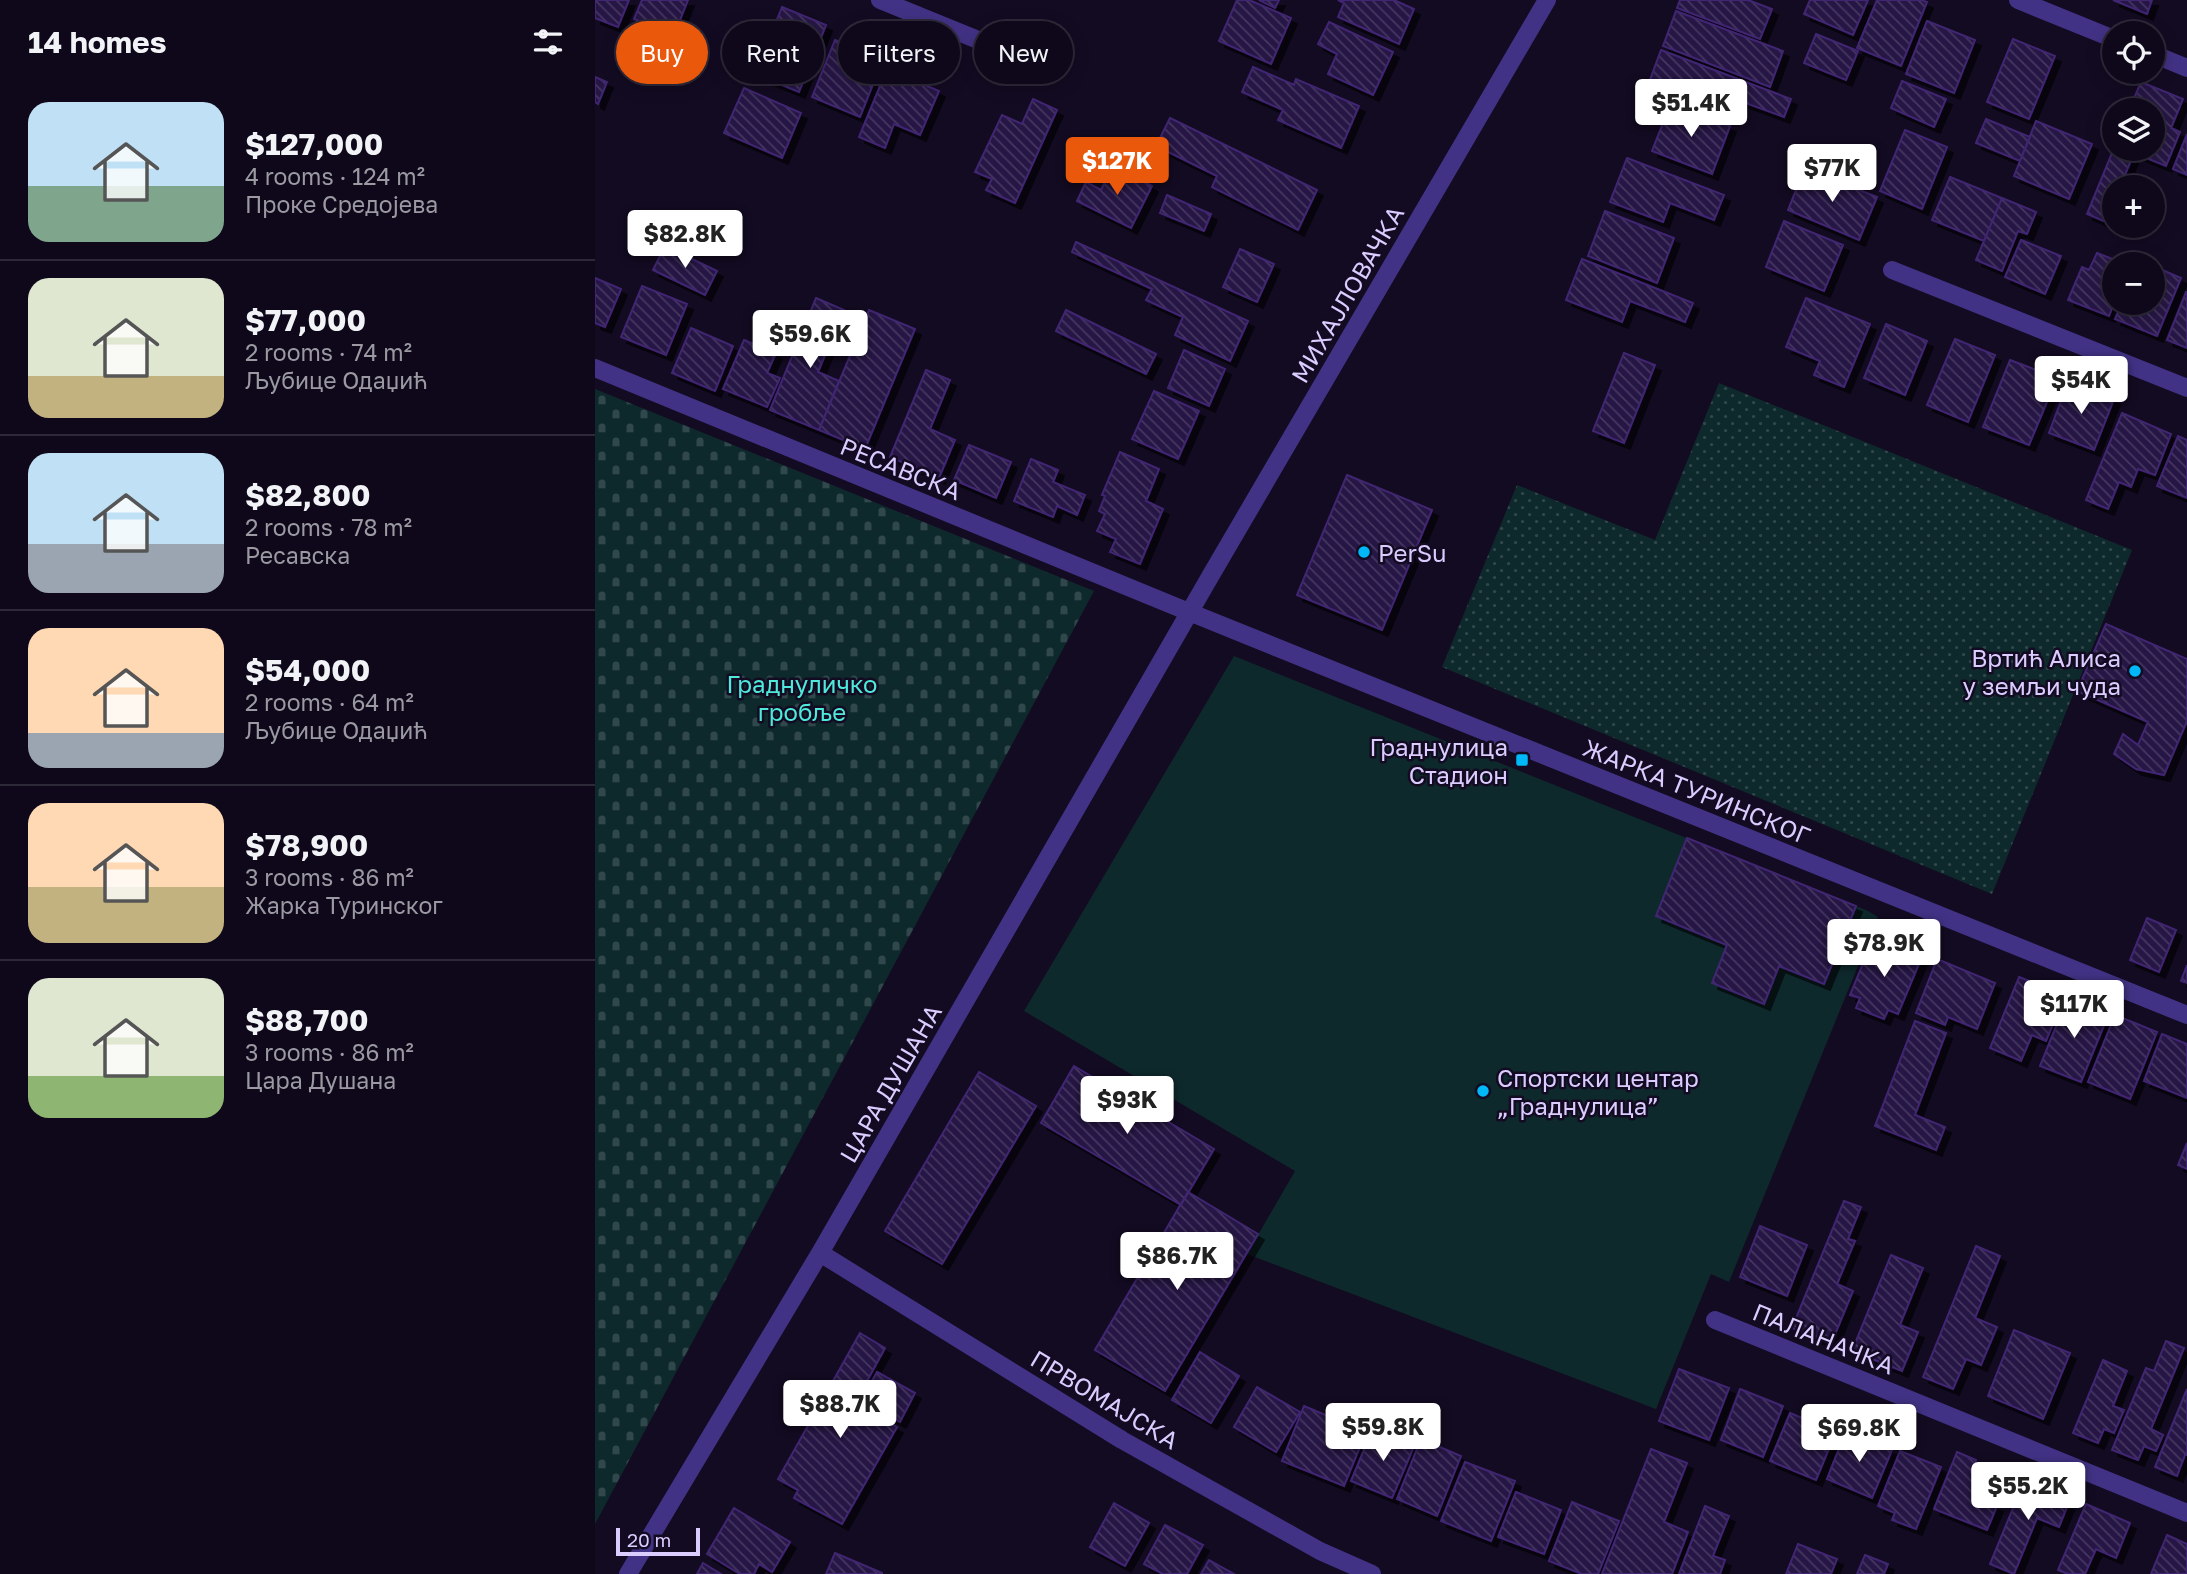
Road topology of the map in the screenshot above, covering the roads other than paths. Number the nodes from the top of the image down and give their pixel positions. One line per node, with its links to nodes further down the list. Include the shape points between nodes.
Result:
1 (880, 0): 5 (street)
2 (1547, 0): 11 (street, МИХАЈЛОВАЧКА)
3 (2018, 0): 4 (street)
4 (2102, 34)
5 (974, 38)
6 (2165, 59): 7 (street)
7 (2187, 68)
8 (1892, 270): 10 (street)
9 (595, 368): 11 (street, РЕСАВСКА)
10 (2187, 388)
11 (1189, 612): 12 (street, ЖАРКА ТУРИНСКОГ); 13 (street, ЦАРА ДУШАНА)
12 (2187, 1015)
13 (820, 1253): 16 (street, ЦАРА ДУШАНА); 17 (street, ПРВОМАЈСКА, via 1122,1440 1320,1551)
14 (1715, 1320): 15 (street, ПАЛАНАЧКА)
15 (2187, 1513)
16 (628, 1574)
17 (1373, 1574)

